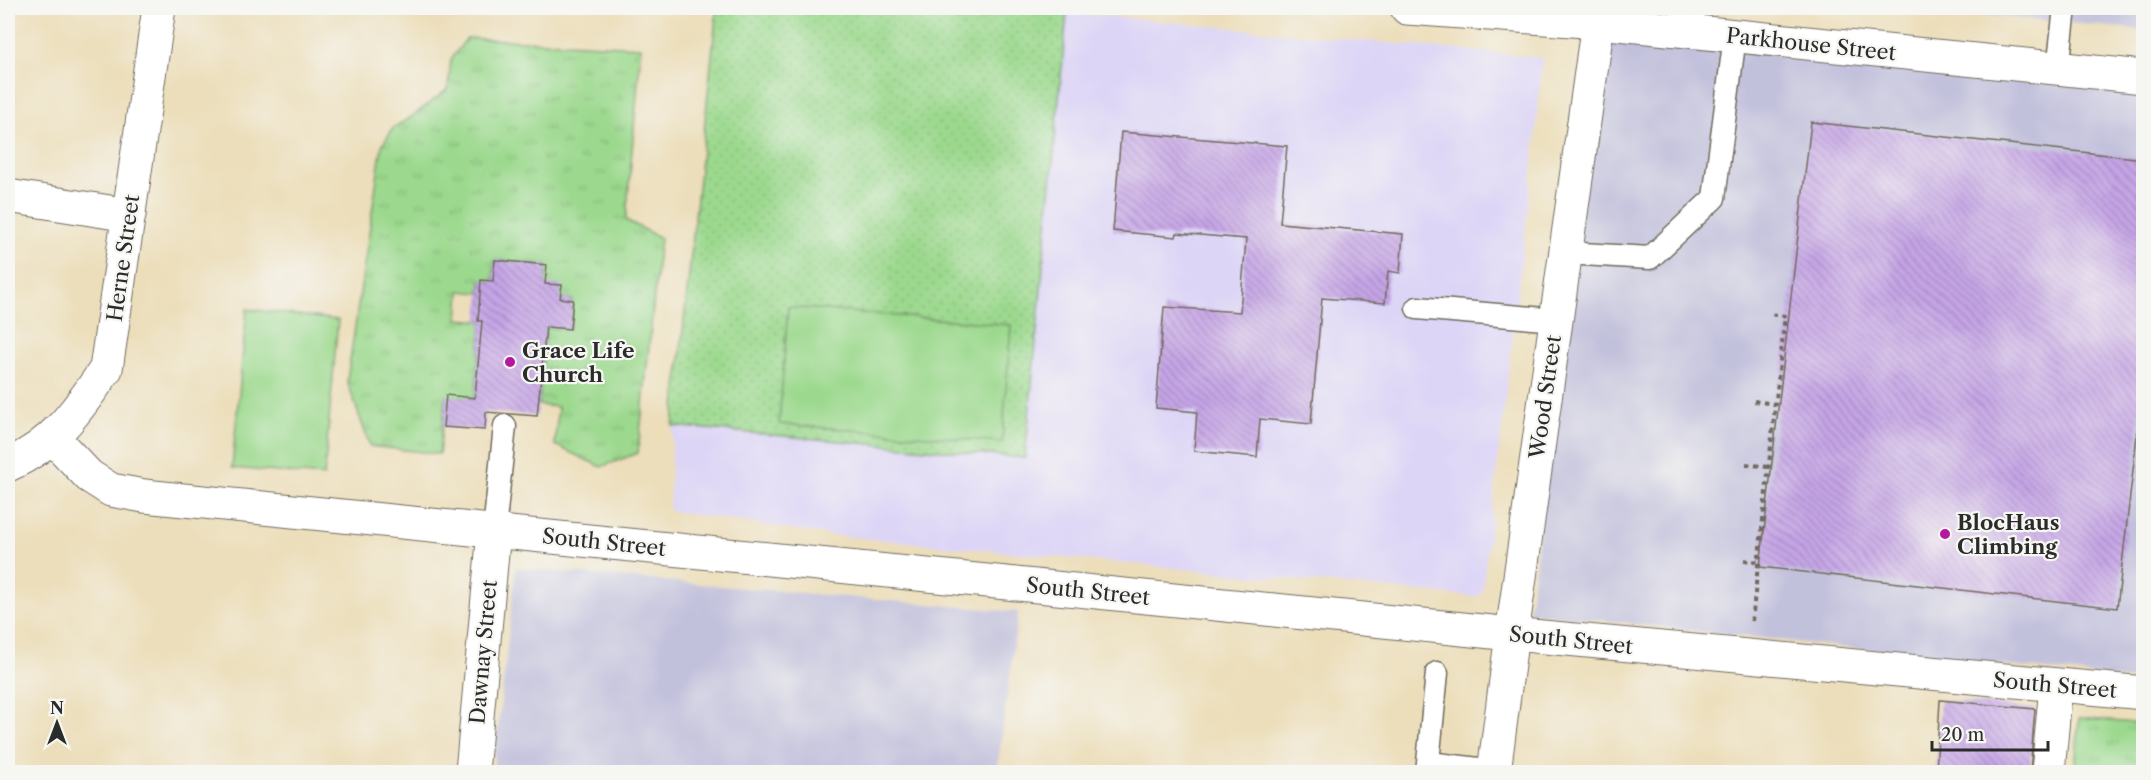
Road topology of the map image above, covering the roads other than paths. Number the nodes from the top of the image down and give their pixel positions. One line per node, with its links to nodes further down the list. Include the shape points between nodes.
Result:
1 (159, 8): 9 (street, Herne Street)
2 (1407, 8): 4 (street, Parkhouse Street)
3 (2065, 8): 6 (lane)
4 (1598, 22): 5 (street, Parkhouse Street); 10 (street, Wood Street)
5 (1735, 36): 6 (street, Parkhouse Street); 10 (lane, via 1714,198 1650,258)
6 (2058, 69): 7 (street, Parkhouse Street)
7 (2144, 77)
8 (8, 196): 9 (street)
9 (129, 215): 14 (street, Herne Street, via 106,369)
10 (1565, 253): 12 (street, Wood Street)
11 (1417, 308): 12 (lane)
12 (1556, 320): 17 (street, Wood Street)
13 (505, 426): 16 (lane)
14 (53, 438): 15 (street, Herne Street); 16 (street, South Street, via 89,477 111,490)
15 (8, 465)
16 (494, 531): 17 (street, South Street); 22 (street, Dawnay Street)
17 (1512, 634): 19 (street, South Street); 23 (street, Wood Street)
18 (1437, 673): 21 (lane)
19 (2056, 686): 20 (street, South Street); 24 (street)
20 (2144, 693)
21 (1428, 768): 23 (lane)
22 (472, 772)
23 (1494, 772)
24 (2048, 772)

